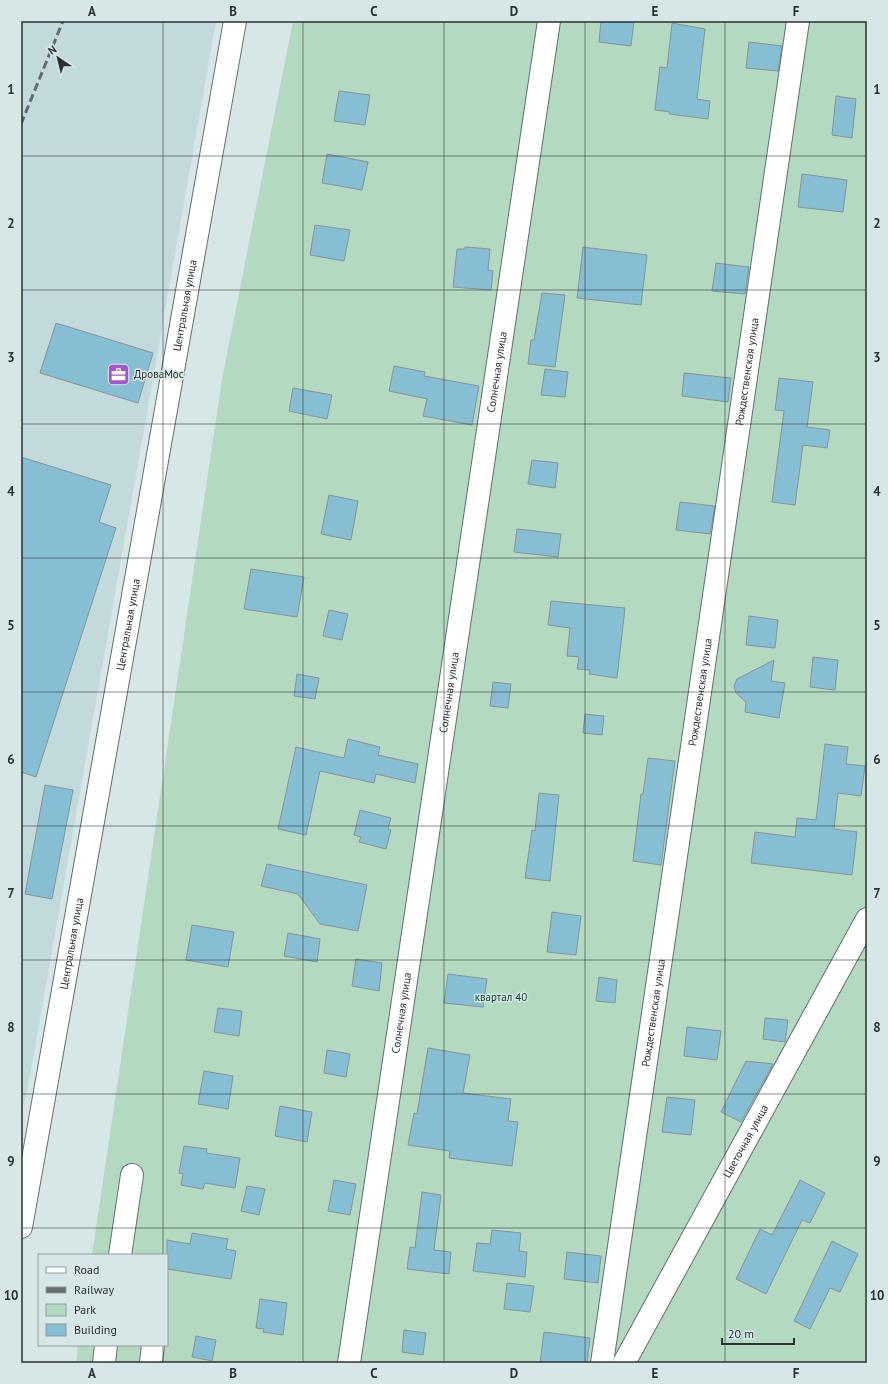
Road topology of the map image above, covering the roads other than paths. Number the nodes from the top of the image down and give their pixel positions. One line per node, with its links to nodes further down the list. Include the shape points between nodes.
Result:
1 (235, 21): 6 (street, Центральная улица)
2 (549, 21): 12 (street, Солнечная улица)
3 (798, 21): 13 (street, Рождественская улица)
4 (867, 919): 14 (street, Цветочная улица)
5 (132, 1175): 7 (street)
6 (21, 1227)
7 (120, 1254)
8 (106, 1346): 10 (street)
9 (153, 1346): 11 (street)
10 (104, 1363)
11 (151, 1363)
12 (349, 1363)
13 (602, 1363)
14 (624, 1363)

